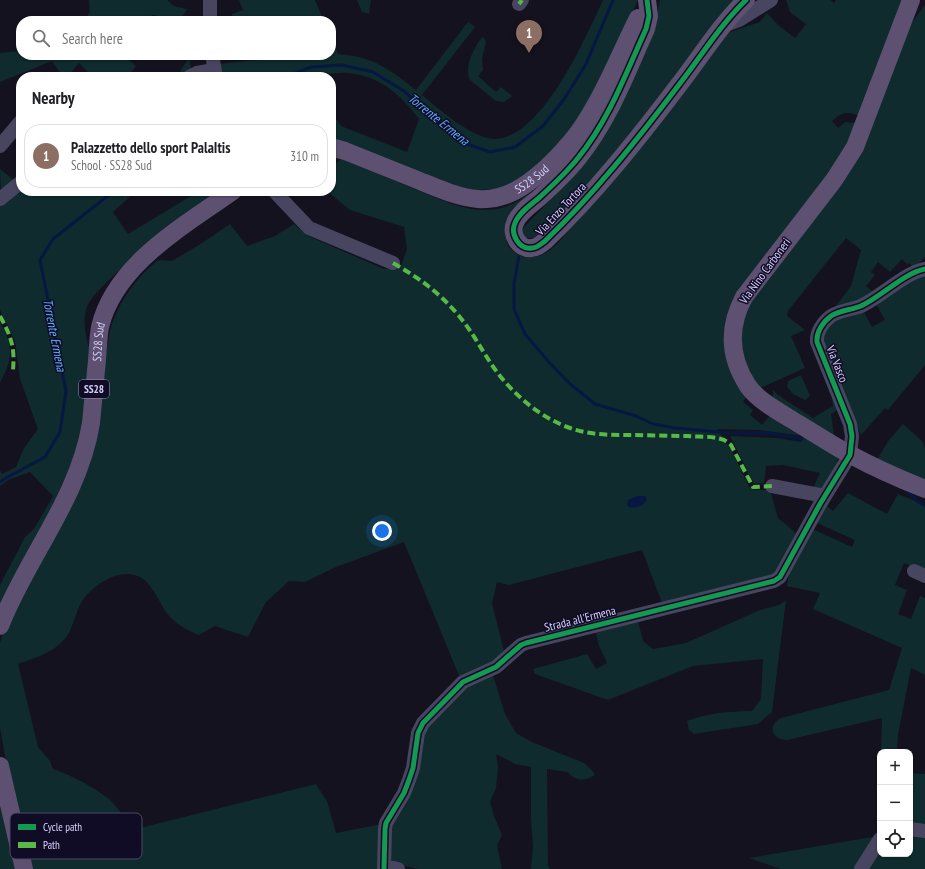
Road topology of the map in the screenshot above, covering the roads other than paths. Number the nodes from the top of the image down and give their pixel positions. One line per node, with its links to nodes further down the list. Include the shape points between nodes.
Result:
1 (210, 0): 6 (street)
2 (647, 0): 7 (main road, Via Enzo Tortora, via 649,16 646,29 605,117 578,157 514,224 515,238 524,247 530,249 546,242 602,180 638,139); 12 (main road, SS28 Sud, via 578,134 539,174 510,194 485,199 457,195)
3 (746, 0): 7 (main road, Via Enzo Tortora)
4 (771, 0): 7 (street, via 739,20)
5 (911, 0): 19 (main road, Via Nino Carboneri, via 853,151 834,180 746,294 737,311 732,329 734,358 751,390 789,418)
6 (210, 16)
7 (723, 26)
8 (213, 60): 9 (street)
9 (215, 72)
10 (16, 127): 11 (street)
11 (0, 146)
12 (336, 148)
13 (16, 186): 16 (street)
14 (226, 196): 23 (main road, SS28 Sud / SS28, via 143,258 124,279 105,310 100,328 85,450 65,499 10,602)
15 (279, 196): 17 (street, via 309,228)
16 (0, 199)
17 (393, 263)
18 (925, 269): 19 (street, Via Vasco, via 908,276 860,306 834,315 817,334 817,342 850,424)
19 (850, 455): 21 (main road, Via Nino Carboneri); 22 (street, Strada all'Ermena)
20 (772, 486): 22 (street)
21 (925, 489)
22 (825, 496): 30 (street, Strada all'Ermena, via 778,580 526,643 496,667 463,682 419,729 411,774 385,829)
23 (0, 626)
24 (0, 766): 25 (main road)
25 (11, 813)
26 (913, 829): 27 (street)
27 (925, 831)
28 (877, 844): 32 (street)
29 (22, 859): 31 (main road)
30 (389, 868)
31 (24, 869)
32 (861, 869)

